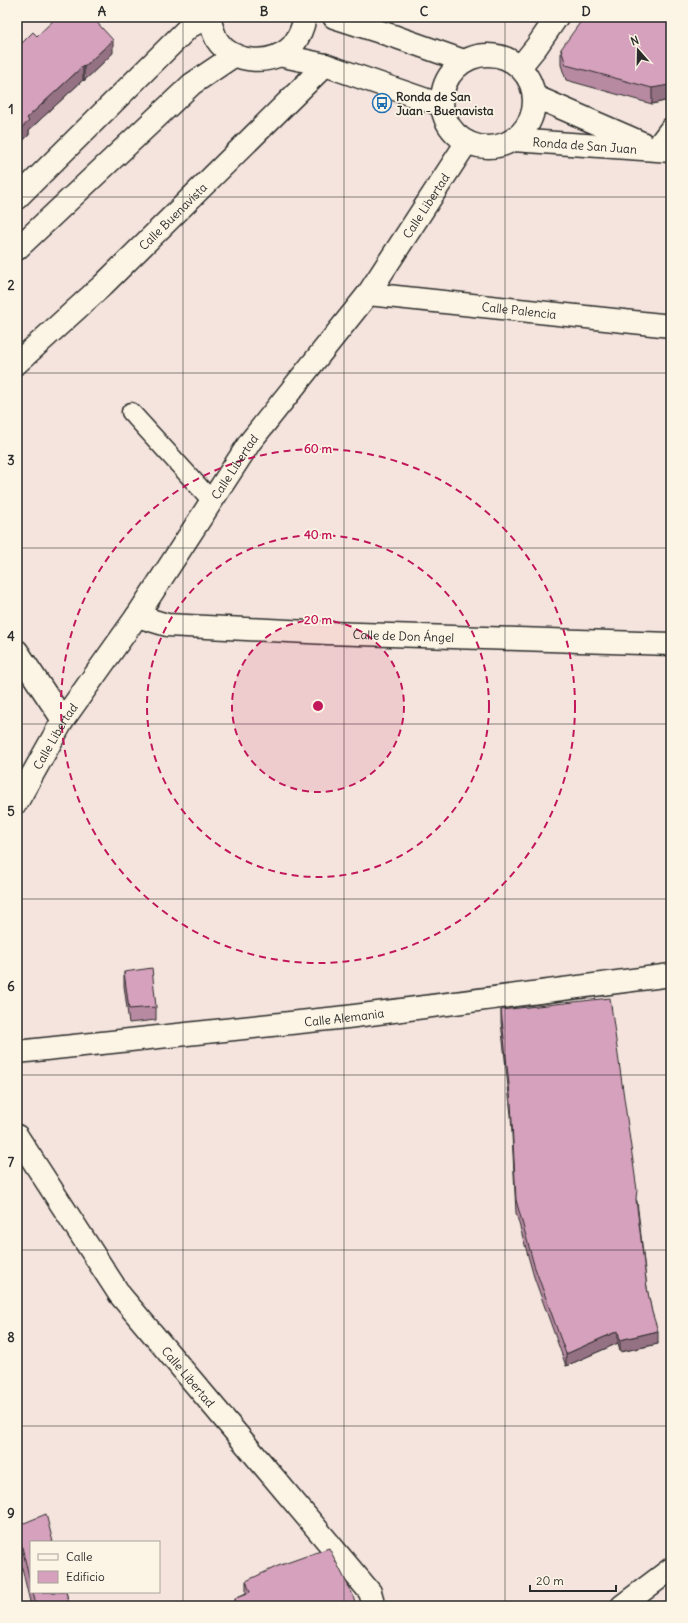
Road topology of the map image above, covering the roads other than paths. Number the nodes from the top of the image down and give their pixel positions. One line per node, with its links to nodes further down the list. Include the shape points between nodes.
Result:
1 (208, 17): 5 (street, via 218,40); 16 (street, via 189,27)
2 (306, 17): 6 (street, via 302,32 292,46)
3 (334, 17): 7 (street)
4 (557, 17): 9 (street)
5 (235, 55): 6 (street, via 250,60 264,60); 17 (street, via 192,84)
6 (279, 55): 8 (street)
7 (464, 61): 9 (street, Ronda de San Juan, via 484,55 506,58); 11 (street, Ronda de San Juan, via 450,74 443,87)
8 (325, 65): 11 (street); 20 (street, Calle Buenavista, via 103,284)
9 (520, 67): 10 (street, Ronda de San Juan, via 530,80)
10 (534, 96): 13 (street, Ronda de San Juan, via 532,114 525,129); 15 (street, Ronda de San Juan)
11 (441, 105): 14 (street, Ronda de San Juan, via 446,122 457,136)
12 (671, 130): 15 (street)
13 (513, 140): 14 (street, Ronda de San Juan, via 497,147 481,147); 15 (street, Ronda de San Juan)
14 (467, 142): 18 (street, Calle Libertad)
15 (663, 150)
16 (17, 198)
17 (17, 249)
18 (368, 294): 19 (street, Calle Palencia); 22 (street, Calle Libertad, via 250,442)
19 (671, 326)
20 (17, 363)
21 (131, 412): 22 (street)
22 (212, 501): 23 (street, Calle Libertad)
23 (137, 616): 24 (street, Calle de Don Ángel, via 167,625 213,628); 26 (street, Calle Libertad)
24 (671, 644)
25 (17, 651): 26 (street)
26 (63, 720): 27 (street, Calle Libertad)
27 (17, 802)
28 (671, 976): 29 (street, Calle Alemania, via 347,1017)
29 (17, 1052)
30 (17, 1136): 32 (street, Calle Libertad, via 120,1295 370,1592)
31 (671, 1569): 33 (street)
32 (374, 1606)
33 (622, 1606)

